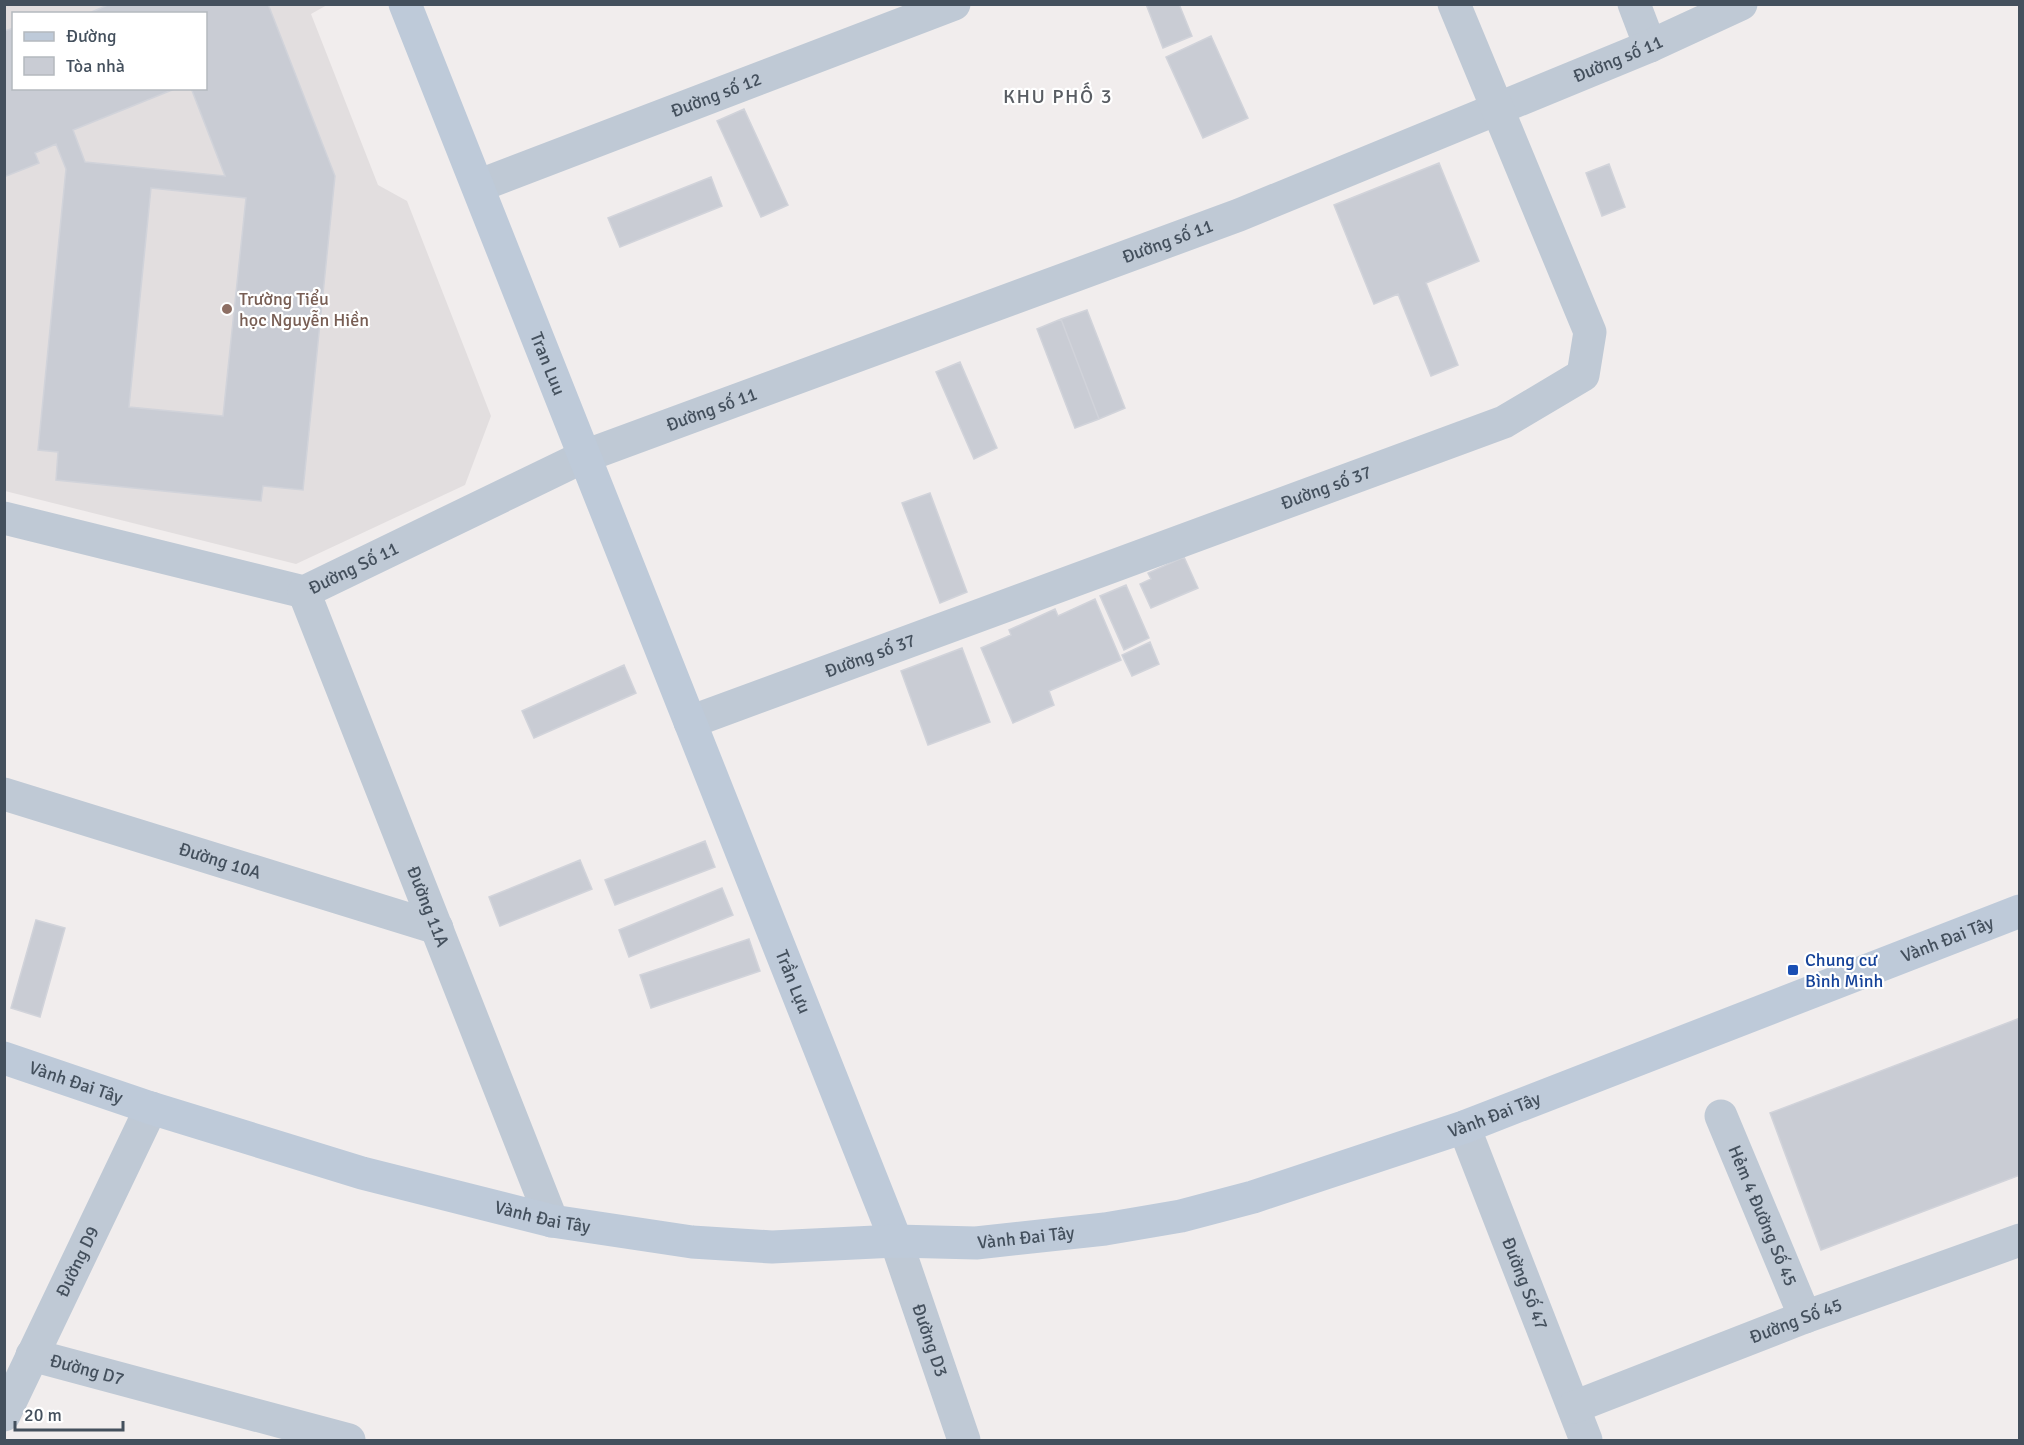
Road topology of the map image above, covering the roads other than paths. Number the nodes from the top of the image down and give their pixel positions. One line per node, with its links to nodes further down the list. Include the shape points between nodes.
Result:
1 (405, 4): 8 (street, Tran Luu)
2 (954, 4): 8 (street, Đường số 12)
3 (1454, 4): 7 (street, Đường số 37)
4 (1634, 4): 6 (street)
5 (1740, 4): 6 (street, Đường số 11)
6 (1650, 46): 7 (street, Đường số 11)
7 (1498, 109): 9 (street, Đường số 11, via 1239,215); 12 (street, Đường số 37, via 1590,332 1582,375 1504,422)
8 (477, 186): 9 (street, Tran Luu)
9 (585, 456): 11 (street, Đường Số 11); 12 (street, Tran Luu)
10 (4, 518): 11 (street, Đường Số 11)
11 (304, 592): 15 (street, Đường 11A)
12 (690, 722): 22 (street, Trần Lựu)
13 (4, 794): 15 (street, Đường 10A)
14 (2019, 912): 19 (street, Vành Đai Tây)
15 (437, 928): 20 (street, Đường 11A)
16 (4, 1058): 17 (street, Vành Đai Tây)
17 (151, 1108): 20 (street, Vành Đai Tây, via 362,1173); 24 (street, Đường D9)
18 (1721, 1116): 23 (street, Hẻm 4 Đường Số 45)
19 (1464, 1127): 22 (street, Vành Đai Tây, via 1253,1197 1181,1216 1023,1239 976,1243); 25 (street, Đường Số 47)
20 (552, 1221): 22 (street, Vành Đai Tây, via 692,1242 772,1246)
21 (2019, 1240): 23 (street, Đường Số 45)
22 (896, 1241): 29 (street, Đường D3)
23 (1805, 1317): 25 (street, Đường Số 45)
24 (33, 1355): 26 (street, Đường D9); 27 (street, Đường D7)
25 (1574, 1407): 30 (street, Đường Số 47)
26 (4, 1415)
27 (244, 1427): 28 (street, Đường D7)
28 (349, 1440)
29 (964, 1440)
30 (1586, 1440)

